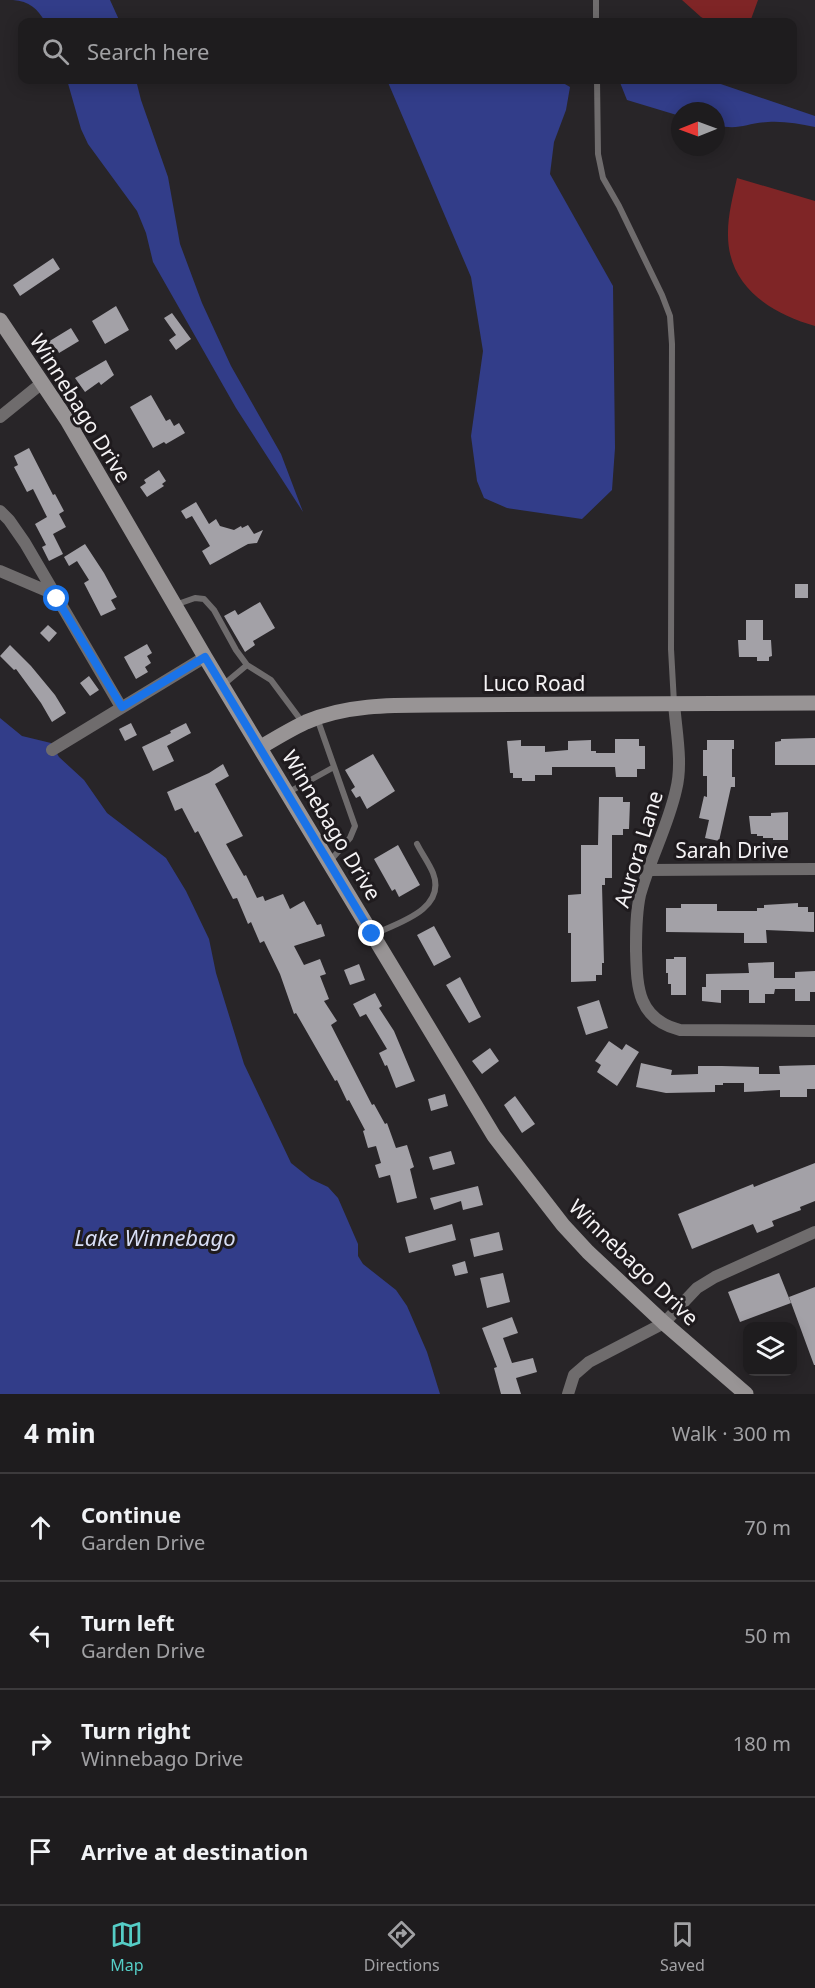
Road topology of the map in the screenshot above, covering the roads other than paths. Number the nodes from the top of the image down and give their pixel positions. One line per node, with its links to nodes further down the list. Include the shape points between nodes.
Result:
1 (596, 0): 2 (lane)
2 (596, 18)
3 (597, 84): 14 (lane, via 598,154 603,178 670,316)
4 (0, 320): 5 (main road, Winnebago Drive)
5 (42, 383): 6 (street); 10 (main road, Winnebago Drive)
6 (0, 417)
7 (0, 511): 9 (street, via 25,543)
8 (0, 571): 9 (street)
9 (54, 594): 16 (street)
10 (174, 605): 11 (main road, Winnebago Drive); 12 (lane, via 204,599)
11 (205, 657): 13 (main road, Winnebago Drive); 16 (street)
12 (247, 665): 13 (lane); 17 (lane, via 271,680)
13 (223, 686): 18 (main road, Winnebago Drive)
14 (674, 703): 15 (main road, Luco Road); 17 (main road, Luco Road, via 400,705 356,709); 25 (street, Aurora Lane, via 678,782)
15 (815, 703)
16 (122, 707): 19 (street)
17 (310, 721): 18 (main road, Luco Road); 20 (lane)
18 (261, 747): 21 (main road, Winnebago Drive)
19 (52, 750)
20 (334, 766): 21 (lane); 23 (lane, via 355,826 350,838)
21 (288, 792): 23 (main road, Winnebago Drive)
22 (417, 844): 26 (lane, via 434,875 431,901 422,911)
23 (329, 861): 26 (main road, Winnebago Drive)
24 (815, 869): 25 (street, Sarah Drive)
25 (649, 870): 27 (street, Aurora Lane, via 637,913 637,980 642,1002 655,1017 669,1027 688,1031)
26 (372, 934): 29 (main road, Winnebago Drive, via 494,1136 563,1226)
27 (815, 1031)
28 (815, 1232): 29 (street, via 715,1276 697,1287)
29 (664, 1323): 30 (street, via 589,1362 574,1375); 31 (main road, Winnebago Drive)
30 (568, 1394)
31 (746, 1394)

